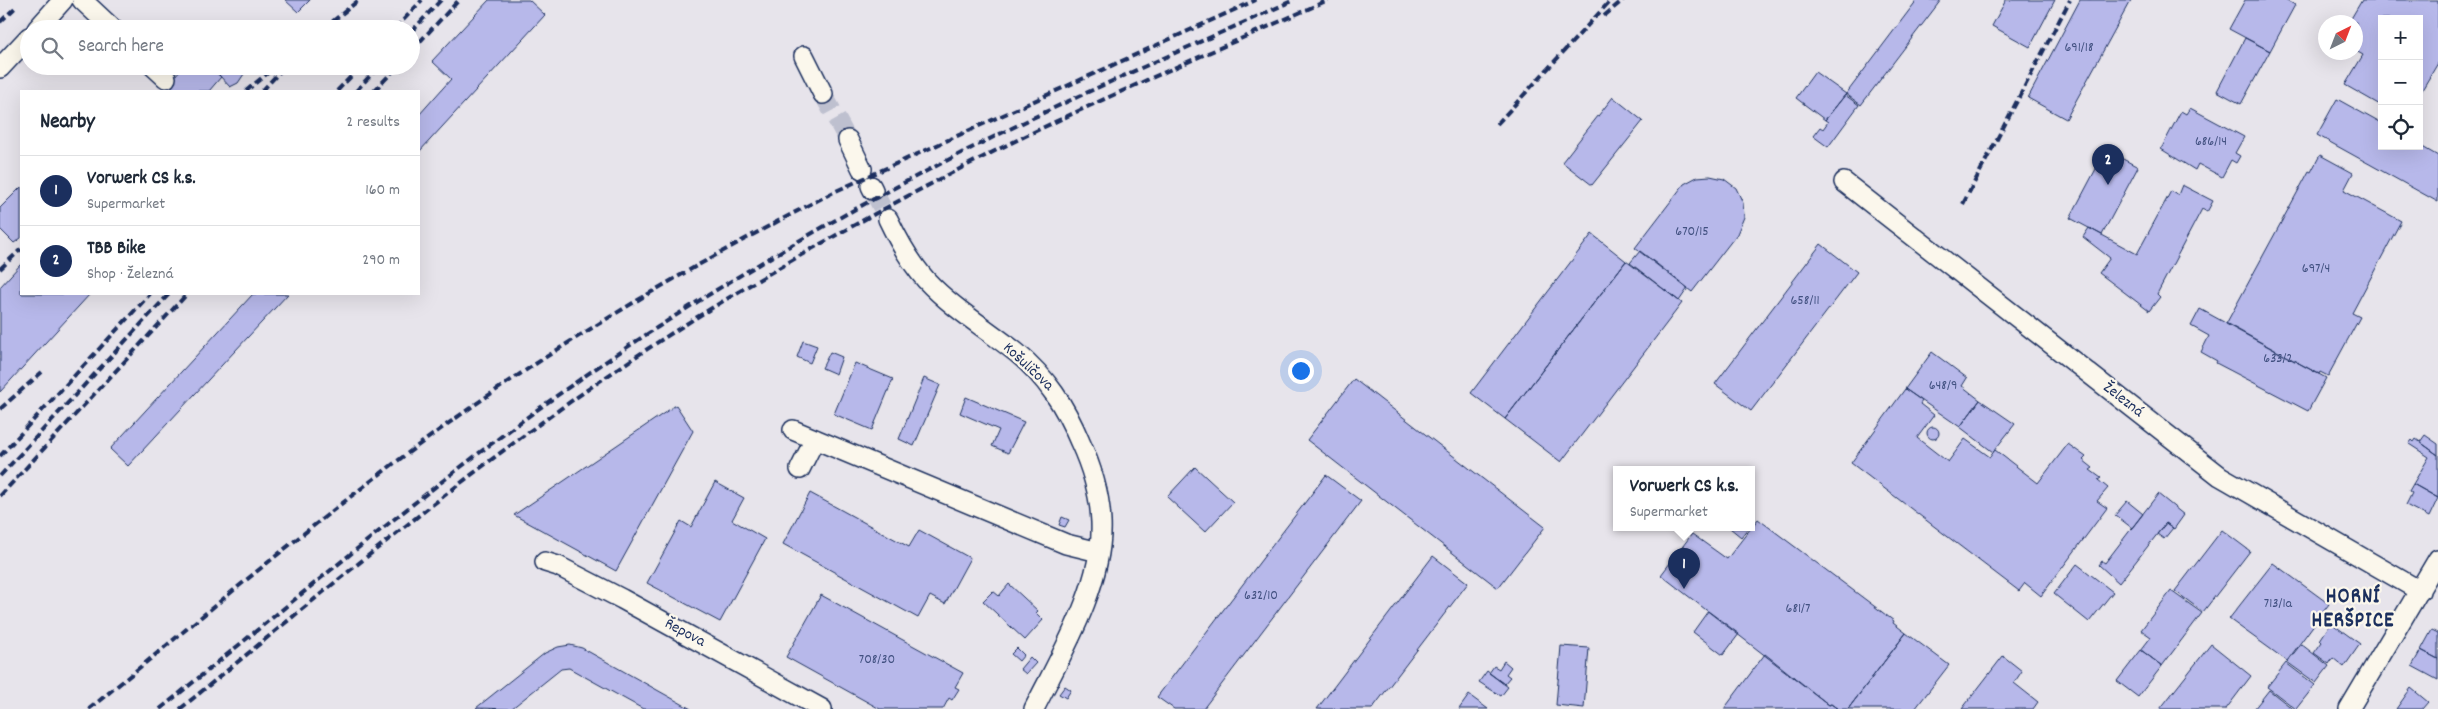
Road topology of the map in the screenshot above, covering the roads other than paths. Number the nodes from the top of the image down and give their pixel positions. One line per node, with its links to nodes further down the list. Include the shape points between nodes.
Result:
1 (63, 0): 3 (street)
2 (82, 0): 4 (street)
3 (44, 20)
4 (103, 20)
5 (20, 47): 7 (street)
6 (804, 56): 8 (street)
7 (0, 68)
8 (823, 94)
9 (848, 140): 10 (street)
10 (862, 169)
11 (1844, 182): 19 (street, Železná, via 2220,476)
12 (888, 219): 16 (street, Košuličova, via 903,248 926,280 1017,353 1057,395 1084,450 1096,490 1101,523)
13 (793, 430): 14 (street)
14 (815, 439): 15 (street); 16 (street, via 1066,544)
15 (800, 470)
16 (1099, 552): 21 (street, Košuličova, via 1083,607)
17 (2438, 559): 19 (street)
18 (545, 562): 20 (street, Řepova, via 596,585)
19 (2420, 591): 22 (street)
20 (822, 709)
21 (1034, 709)
22 (2349, 709)

